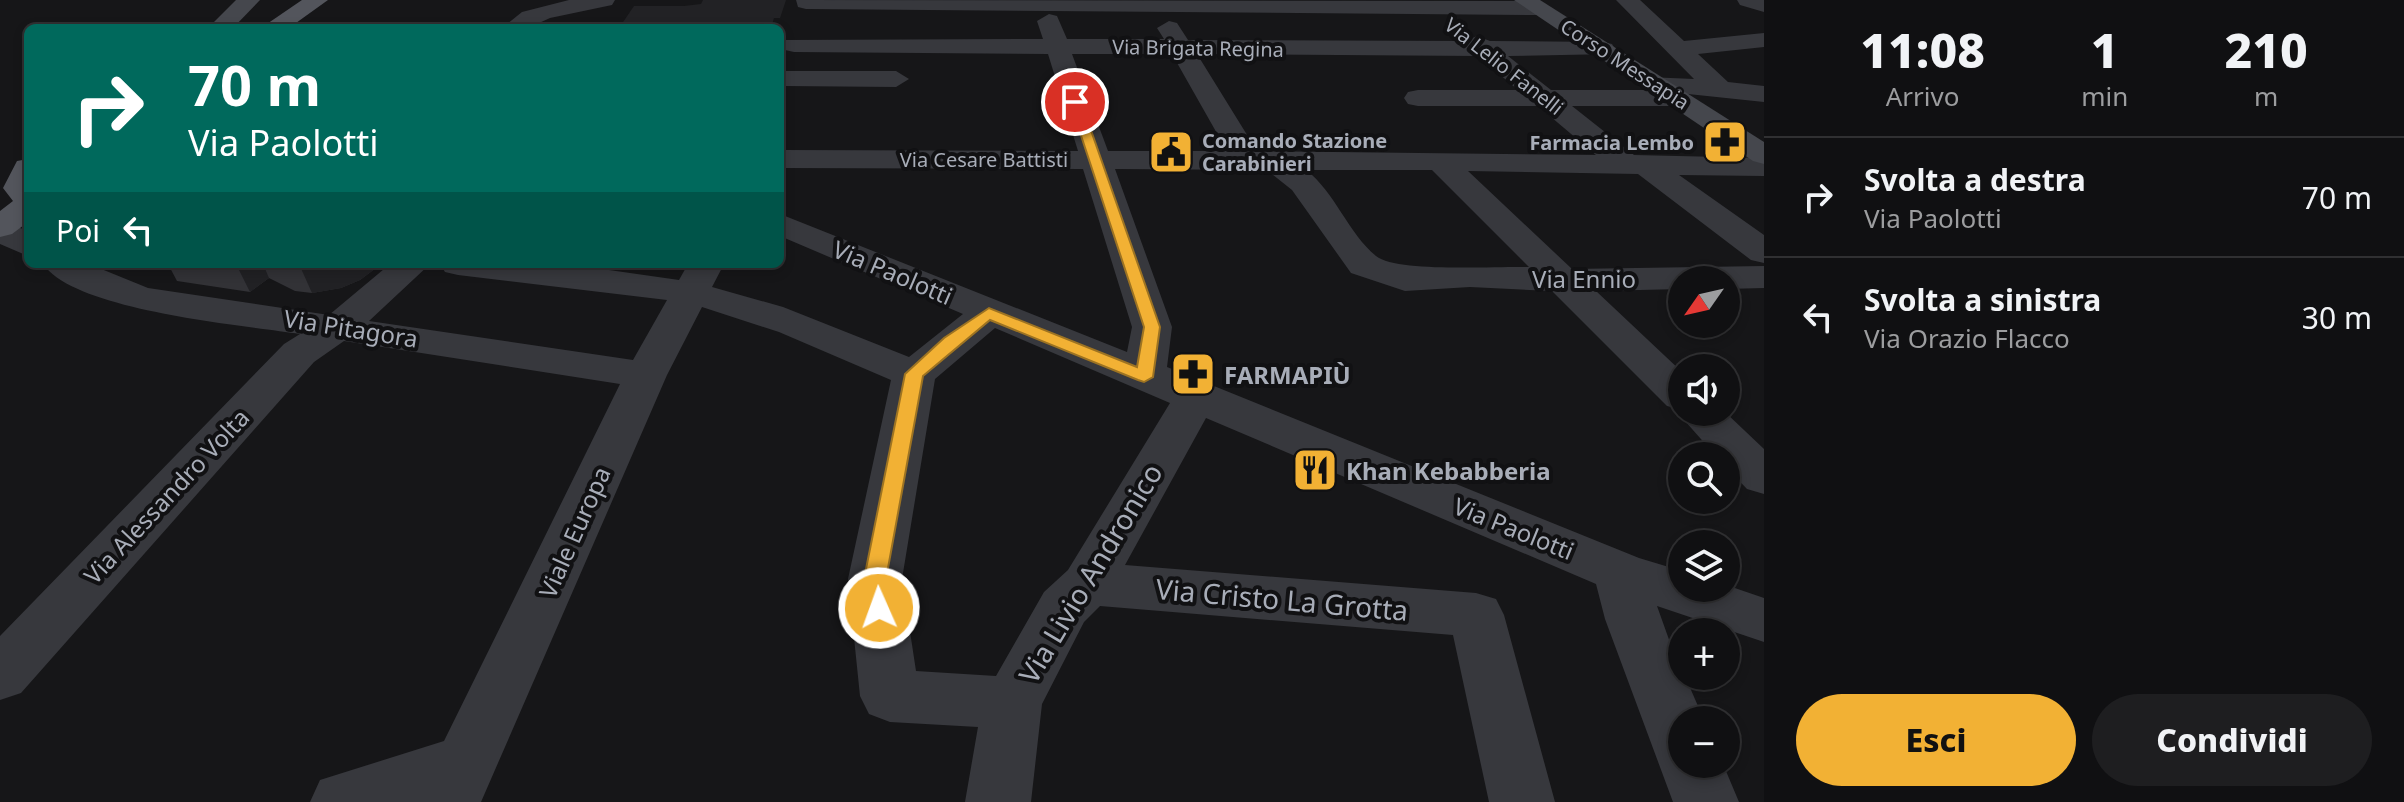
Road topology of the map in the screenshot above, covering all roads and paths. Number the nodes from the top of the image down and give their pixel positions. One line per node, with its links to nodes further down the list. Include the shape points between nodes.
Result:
1 (249, 0): 14 (street)
2 (317, 0): 15 (main road)
3 (604, 0): 16 (street)
4 (611, 0): 17 (street)
5 (1627, 0): 25 (street)
6 (1748, 0): 13 (street)
7 (806, 1): 8 (street); 19 (street)
8 (1042, 2): 9 (street); 20 (street)
9 (1152, 2): 10 (street); 21 (street)
10 (1312, 3): 11 (street); 22 (street)
11 (1422, 4): 12 (street); 23 (street, Via Lelio Fanelli)
12 (1531, 4): 24 (street, Corso Messapia)
13 (1764, 5)
14 (224, 24)
15 (279, 24)
16 (517, 24)
17 (594, 24)
18 (1762, 42): 25 (street)
19 (794, 45): 20 (street, Via Brigata Regina); 26 (street)
20 (1058, 46): 21 (street, Via Brigata Regina); 37 (street)
21 (1182, 49): 22 (street, Via Brigata Regina); 38 (street)
22 (1366, 49): 23 (street, Via Brigata Regina); 28 (street)
23 (1485, 49): 24 (street, Via Brigata Regina); 33 (street, Via Lelio Fanelli)
24 (1603, 49): 31 (street, Corso Messapia)
25 (1678, 49): 30 (street)
26 (784, 78)
27 (896, 79): 29 (street)
28 (1405, 83): 33 (street); 34 (street)
29 (784, 84)
30 (1720, 89): 31 (street); 32 (street)
31 (1666, 91): 33 (street); 35 (street, Corso Messapia)
32 (1764, 94)
33 (1545, 96): 39 (street, Via Lelio Fanelli)
34 (1450, 144): 38 (street, Via Cesare Battisti); 39 (street, Via Cesare Battisti); 51 (street)
35 (1764, 155)
36 (784, 159): 37 (street, Via Cesare Battisti)
37 (1093, 159): 38 (street, Via Cesare Battisti); 56 (street, via 1152,327)
38 (1260, 160): 51 (street, Via Ennio, via 1303,183 1364,265 1405,280)
39 (1637, 165): 40 (street, Via Cesare Battisti); 45 (street, Via Lelio Fanelli)
40 (1764, 167)
41 (24, 209): 43 (main road)
42 (784, 226): 52 (street, Via Paolotti)
43 (0, 228): 44 (street)
44 (24, 243)
45 (1764, 252)
46 (68, 268): 53 (street, Via Pitagora, via 141,298)
47 (407, 268): 53 (street, Via Alessandro Volta)
48 (526, 268): 50 (street)
49 (1764, 277): 51 (street, Via Ennio)
50 (697, 278): 54 (street); 55 (street, Viale Europa)
51 (1565, 280): 57 (street)
52 (989, 313): 54 (street); 56 (street, Via Paolotti)
53 (339, 326): 55 (street, Via Pitagora); 64 (street, Via Alessandro Volta, via 299,353)
54 (914, 374): 65 (street, via 875,579 890,696)
55 (646, 375): 68 (street, Viale Europa)
56 (1144, 377): 58 (street, Via Paolotti)
57 (1668, 382)
58 (1195, 398): 61 (street, Via Paolotti); 62 (street, Via Livio Andronico)
59 (1713, 426): 60 (street)
60 (1764, 477)
61 (1620, 572): 63 (street, Via Paolotti); 66 (street)
62 (1087, 585): 65 (street, Via Livio Andronico, via 1064,607); 71 (street, Via Cristo La Grotta, via 1476,615)
63 (1764, 620)
64 (1, 673)
65 (1012, 703): 70 (street, Via Livio Andronico)
66 (1668, 706)
67 (1697, 778): 72 (street)
68 (457, 782): 69 (street)
69 (343, 802)
70 (998, 802)
71 (1522, 802)
72 (1706, 802)

